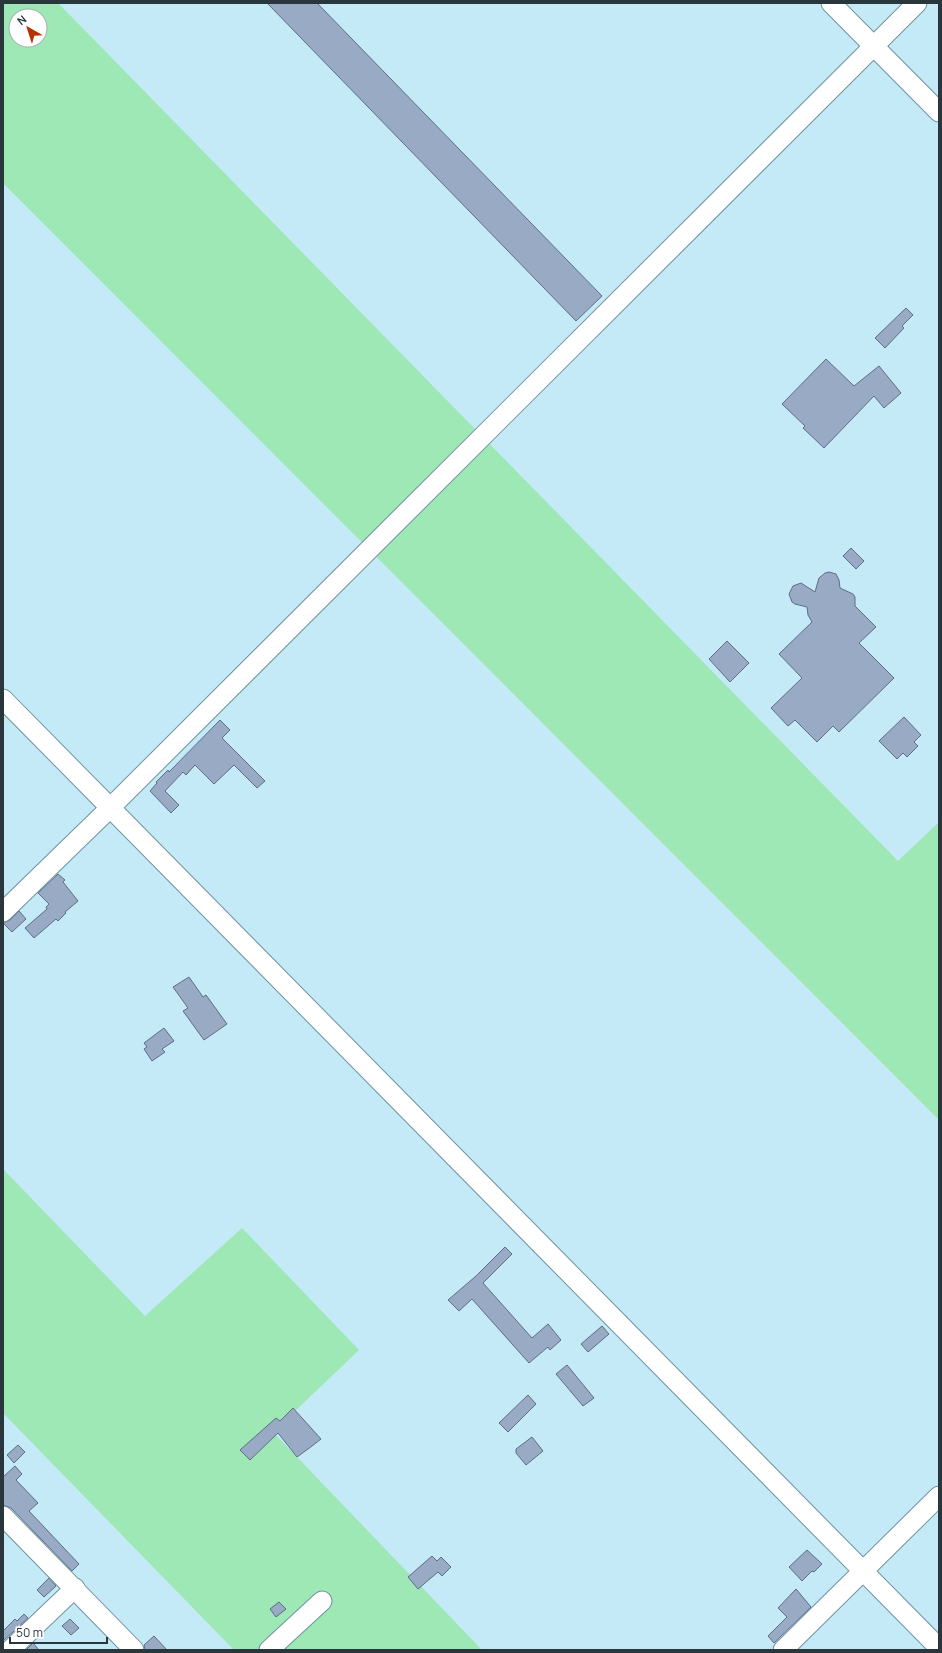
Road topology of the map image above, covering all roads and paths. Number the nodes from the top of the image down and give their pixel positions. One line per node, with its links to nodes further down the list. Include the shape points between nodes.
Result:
1 (831, 3): 3 (street)
2 (917, 3): 3 (street)
3 (874, 47): 4 (street); 6 (street)
4 (939, 112)
5 (3, 699): 6 (street)
6 (110, 808): 7 (street); 10 (street)
7 (3, 912)
8 (939, 1496): 10 (street)
9 (3, 1516): 11 (street)
10 (863, 1570): 13 (street); 17 (street)
11 (75, 1588): 14 (street); 15 (street)
12 (322, 1601): 16 (street)
13 (939, 1648)
14 (10, 1650)
15 (134, 1650)
16 (269, 1650)
17 (782, 1650)

